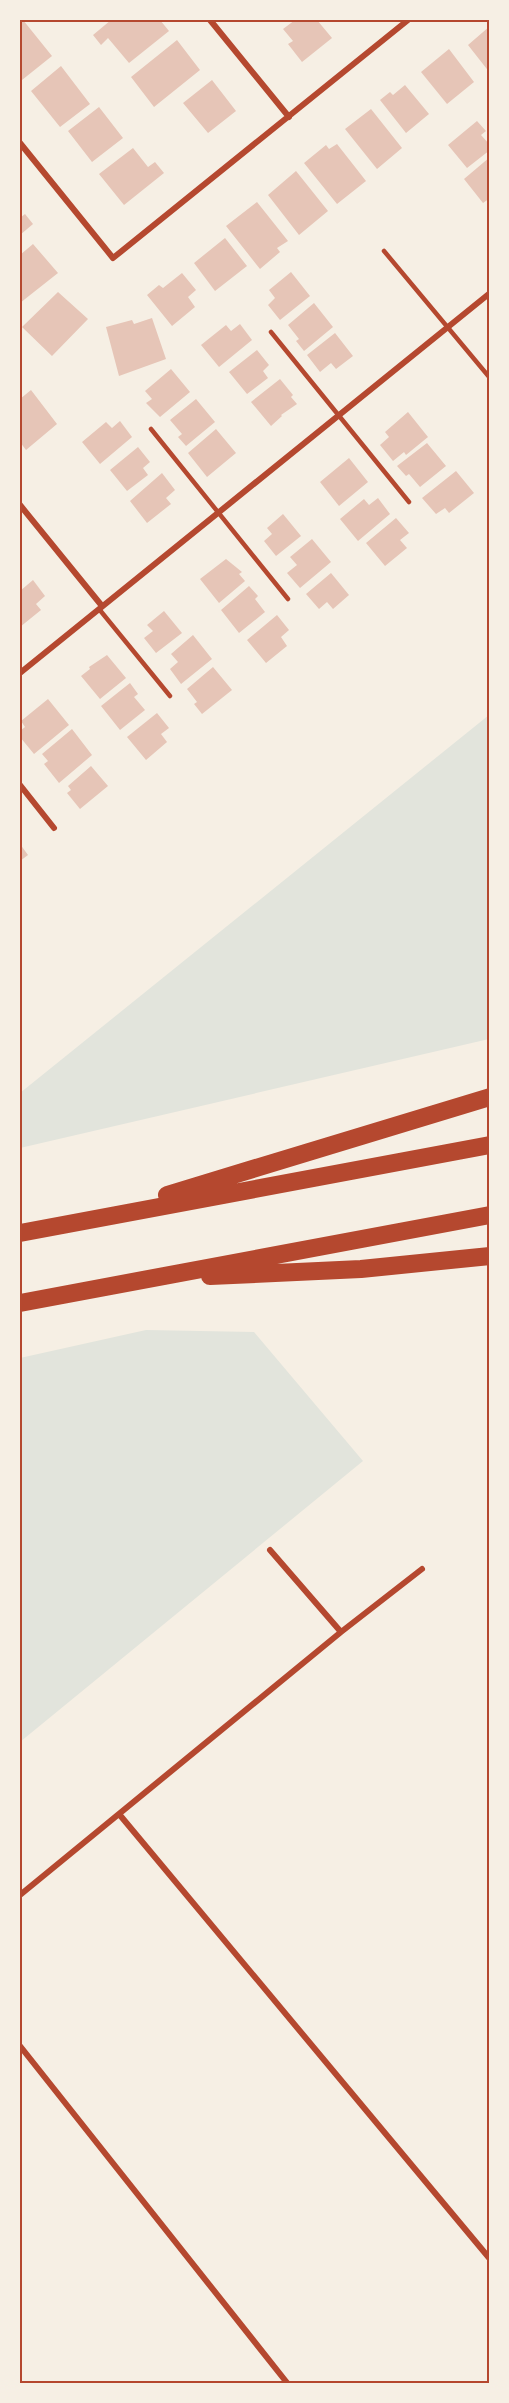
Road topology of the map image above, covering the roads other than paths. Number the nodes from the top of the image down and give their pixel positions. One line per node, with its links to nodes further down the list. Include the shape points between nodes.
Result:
1 (210, 20): 3 (street)
2 (408, 20): 3 (street)
3 (288, 117): 4 (street, via 113,258)
4 (20, 143)
5 (384, 251): 7 (lane)
6 (489, 293): 7 (street)
7 (449, 327): 9 (lane); 10 (street)
8 (271, 332): 10 (lane)
9 (489, 378)
10 (338, 415): 12 (lane); 14 (street)
11 (151, 429): 14 (lane)
12 (409, 502)
13 (20, 505): 16 (street)
14 (218, 512): 15 (lane); 16 (street)
15 (288, 599)
16 (100, 607): 17 (street); 18 (lane)
17 (20, 673)
18 (170, 696)
19 (20, 785): 20 (street)
20 (54, 828)
21 (489, 1097): 24 (highway)
22 (489, 1145): 24 (highway)
23 (489, 1215): 27 (highway)
24 (94, 1219): 25 (highway)
25 (20, 1233)
26 (489, 1256): 27 (highway, via 320,1272)
27 (157, 1277): 28 (highway)
28 (20, 1303)
29 (270, 1550): 31 (street)
30 (422, 1569): 31 (street)
31 (341, 1632): 32 (street)
32 (119, 1814): 33 (street); 35 (street)
33 (20, 1894)
34 (20, 2046): 36 (street)
35 (489, 2259)
36 (288, 2384)

